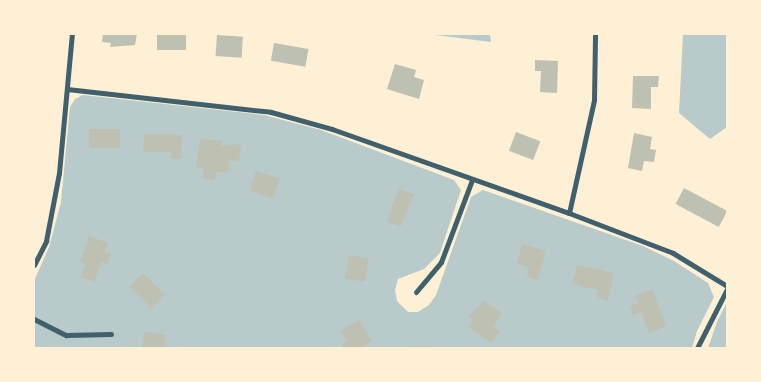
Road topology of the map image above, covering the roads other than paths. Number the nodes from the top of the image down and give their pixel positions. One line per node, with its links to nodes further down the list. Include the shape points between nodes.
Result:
1 (72, 34): 3 (street)
2 (595, 34): 5 (street, via 594,100)
3 (67, 88): 4 (street, via 271,112 332,129); 6 (street, via 59,173 46,241)
4 (472, 180): 5 (street); 8 (street, via 441,262)
5 (569, 212): 7 (street, via 673,254)
6 (34, 265)
7 (727, 287): 11 (street)
8 (416, 292)
9 (34, 319): 10 (street, via 66,335)
10 (111, 334)
11 (698, 348)

